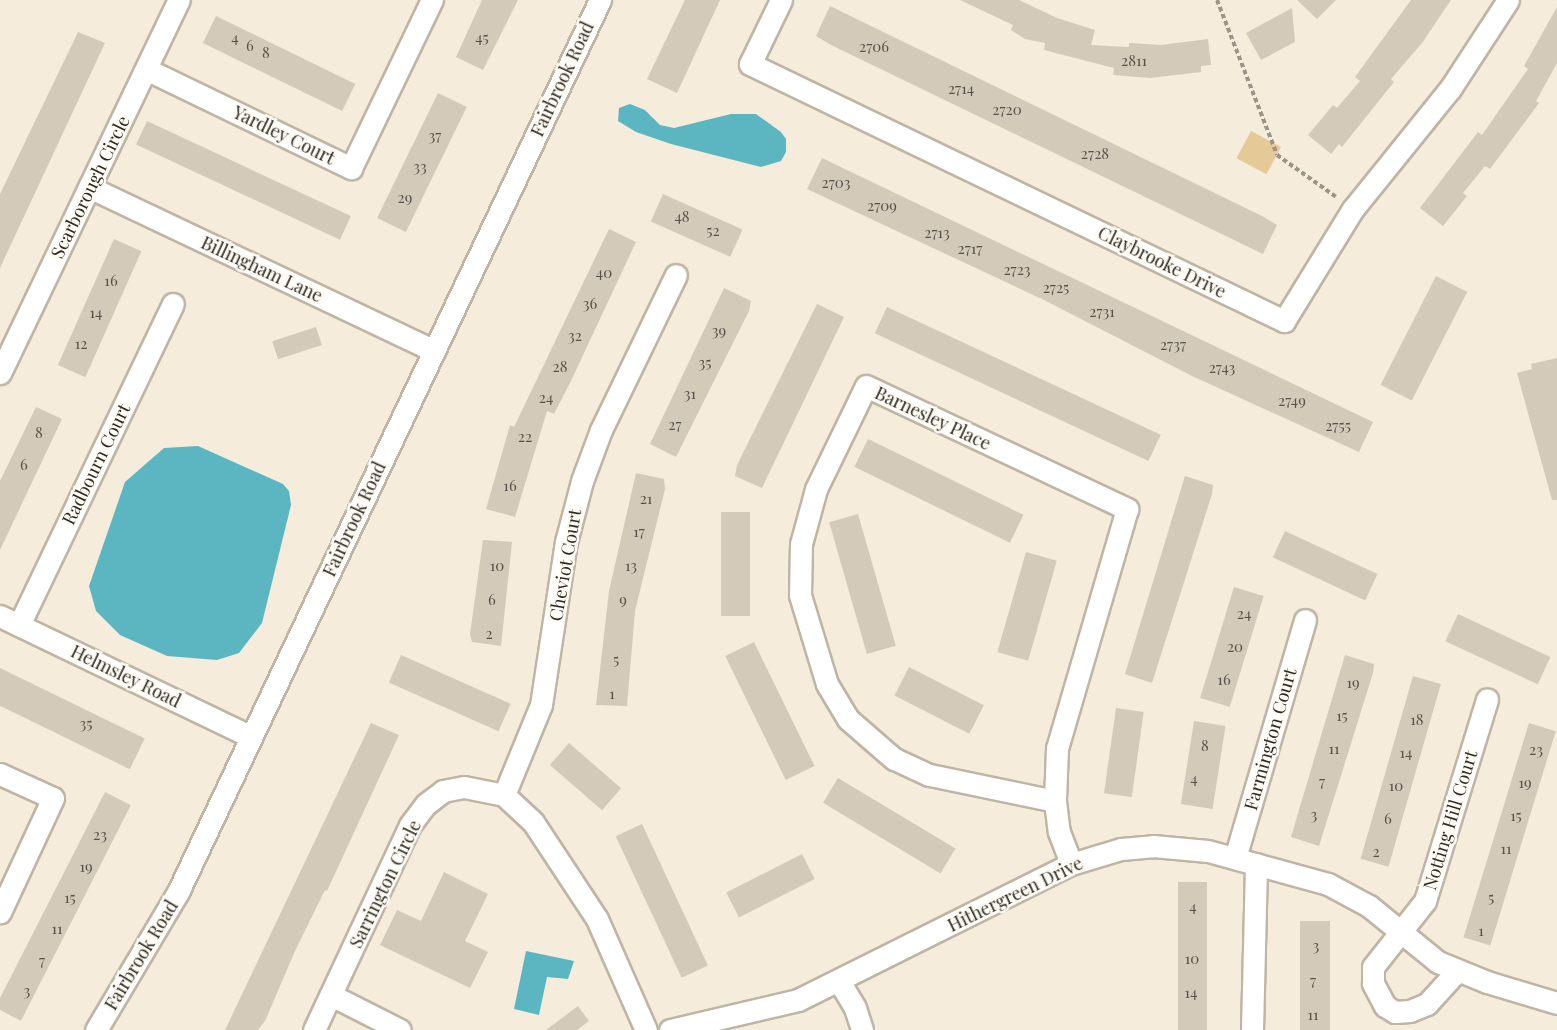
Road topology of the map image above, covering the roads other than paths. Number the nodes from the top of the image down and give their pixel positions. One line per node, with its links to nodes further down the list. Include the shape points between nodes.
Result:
1 (179, 0): 6 (street, Scarborough Circle)
2 (432, 0): 6 (street, Yardley Court, via 351,168)
3 (600, 0): 10 (street, Fairbrook Road)
4 (781, 0): 5 (street, Claybrooke Drive, via 750,64 1284,321 1353,209 1450,89)
5 (1508, 0)
6 (146, 69): 7 (street, Scarborough Circle)
7 (90, 187): 10 (street, Billingham Lane); 11 (street, Scarborough Circle)
8 (676, 275): 17 (street, Cheviot Court, via 601,430 575,504 542,705)
9 (173, 304): 13 (street, Radbourn Court)
10 (434, 351): 15 (street, Fairbrook Road)
11 (0, 373)
12 (1305, 620): 19 (street, Farmington Court)
13 (10, 621): 15 (street, Helmsley Road)
14 (1487, 699): 23 (street, Notting Hill Court, via 1425,901)
15 (251, 737): 28 (street, Fairbrook Road, via 178,892)
16 (0, 774): 22 (street, via 53,798)
17 (504, 795): 26 (street, Sarrington Circle, via 464,786 443,791 426,804 410,825); 31 (street, via 533,822 580,889 616,957)
18 (1055, 801): 18 (street, Barnesley Place, via 1062,721 1126,509 866,386 816,489 801,544 802,604 827,684 848,719 894,759 929,776); 20 (street, Barnesley Place, via 1059,832)
19 (1235, 858): 20 (street, Hithergreen Drive, via 1180,846 1153,846 1121,849); 21 (street, Hithergreen Drive)
20 (1071, 864): 25 (street, Hithergreen Drive)
21 (1256, 864): 23 (street, Hithergreen Drive, via 1328,884 1369,906); 34 (street)
22 (0, 912)
23 (1399, 932): 24 (street, Hithergreen Drive); 24 (street, Notting Hill Court, via 1373,968 1376,996 1385,1006 1395,1012 1427,1004)
24 (1457, 971): 27 (street, Hithergreen Drive)
25 (839, 981): 32 (street, Hithergreen Drive, via 766,1010); 33 (street, via 855,1008)
26 (331, 995): 29 (street, Sarrington Circle); 30 (street)
27 (1557, 1003)
28 (96, 1030)
29 (314, 1030)
30 (400, 1030)
31 (646, 1030)
32 (670, 1030)
33 (862, 1030)
34 (1252, 1030)

